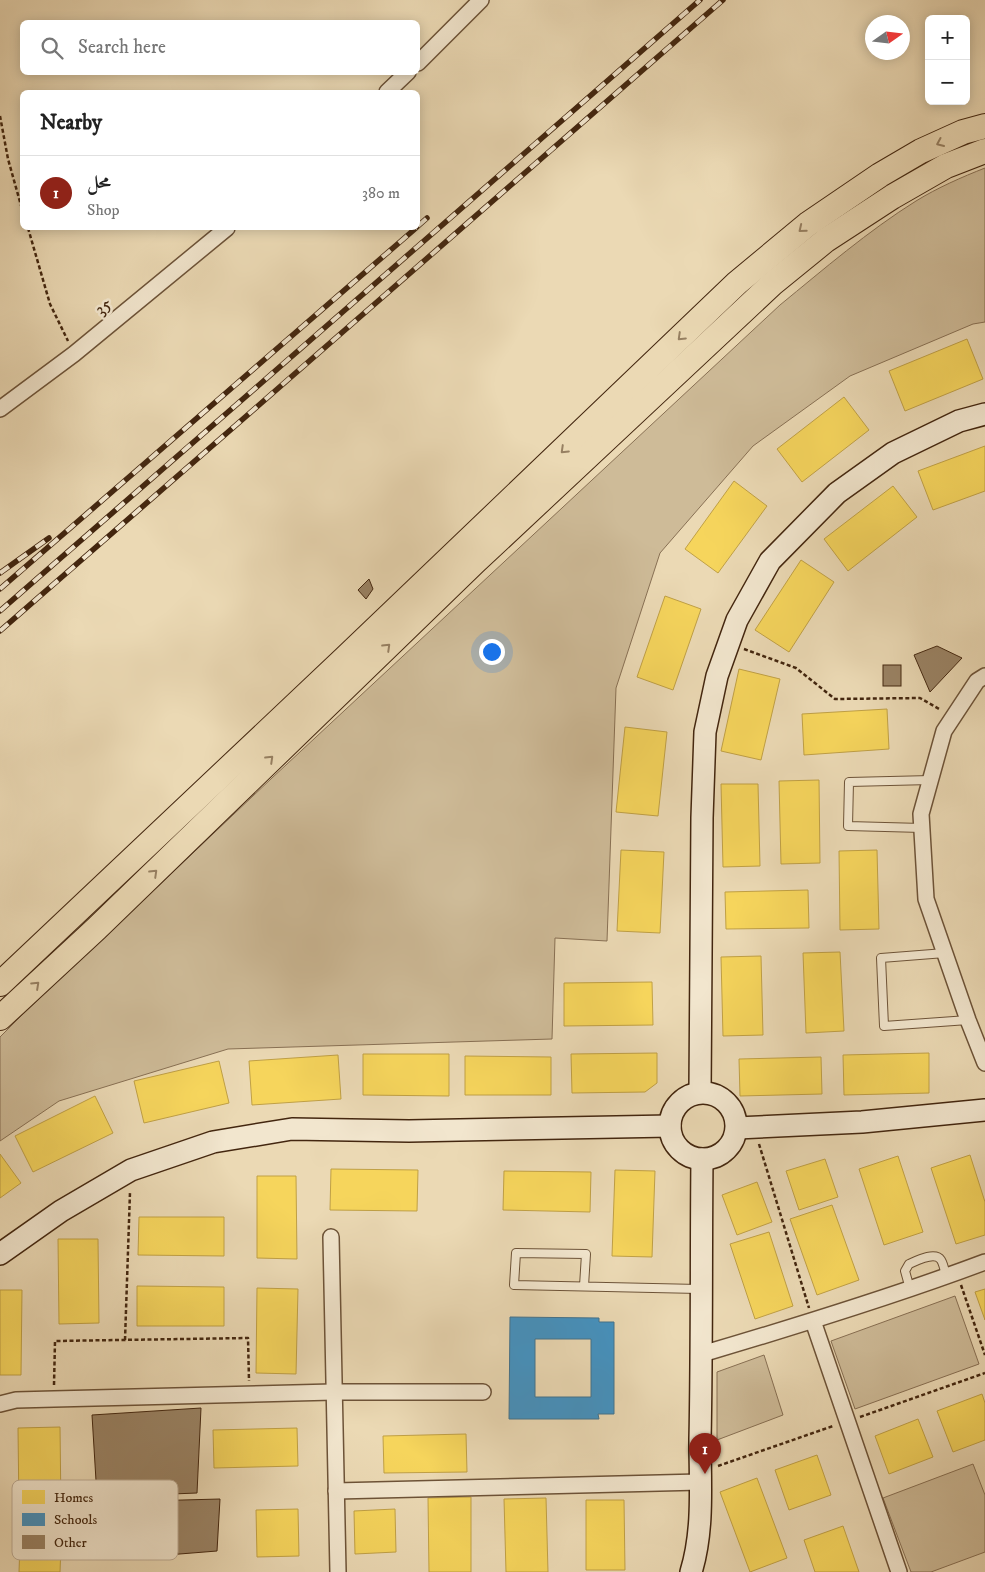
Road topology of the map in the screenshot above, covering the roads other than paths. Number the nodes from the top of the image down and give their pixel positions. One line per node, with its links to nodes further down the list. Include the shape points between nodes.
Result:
1 (482, 0): 2 (street)
2 (420, 61)
3 (405, 75): 4 (street)
4 (389, 90)
5 (985, 126): 14 (main road, one-way to 14, via 921,151 880,175 808,224 737,284)
6 (985, 151): 15 (main road, one-way to 6, via 475,562 772,284 826,240 892,196 946,166)
7 (225, 230): 8 (street, 35, via 74,354)
8 (0, 409)
9 (985, 414): 18 (street, via 958,421 893,453 837,493 770,561 737,620 717,676 706,732 702,818)
10 (985, 676): 11 (street, via 977,681 944,731)
11 (930, 780): 12 (street, via 921,814); 12 (lane, via 849,782 848,826)
12 (922, 828): 13 (street, via 926,899)
13 (945, 953): 16 (street); 16 (lane, via 881,958 884,1026)
14 (0, 984)
15 (0, 1018)
16 (968, 1020): 17 (street)
17 (985, 1063)
18 (700, 1092): 20 (street, via 690,1095 675,1107); 21 (street, via 722,1098)
19 (985, 1110): 21 (street, via 862,1122)
20 (670, 1126): 22 (street, via 671,1136 683,1153); 24 (street, via 409,1131 292,1129 213,1142 131,1170 61,1211)
21 (745, 1128): 22 (street, via 726,1150 712,1158)
22 (702, 1159): 28 (street)
23 (330, 1237): 32 (street)
24 (0, 1254)
25 (985, 1262): 26 (street)
26 (952, 1275): 29 (street); 29 (lane, via 937,1257 932,1256 908,1264 905,1271)
27 (584, 1286): 27 (lane, via 514,1285 516,1253 586,1254); 28 (lane)
28 (701, 1289): 31 (street)
29 (910, 1289): 30 (street)
30 (813, 1321): 31 (street); 39 (street)
31 (702, 1354): 35 (street)
32 (333, 1392): 33 (street); 34 (street, via 16,1400); 36 (street)
33 (483, 1392)
34 (0, 1404)
35 (700, 1482): 36 (street); 38 (street, via 699,1526)
36 (336, 1491): 37 (street)
37 (338, 1572)
38 (691, 1572)
39 (899, 1572)

